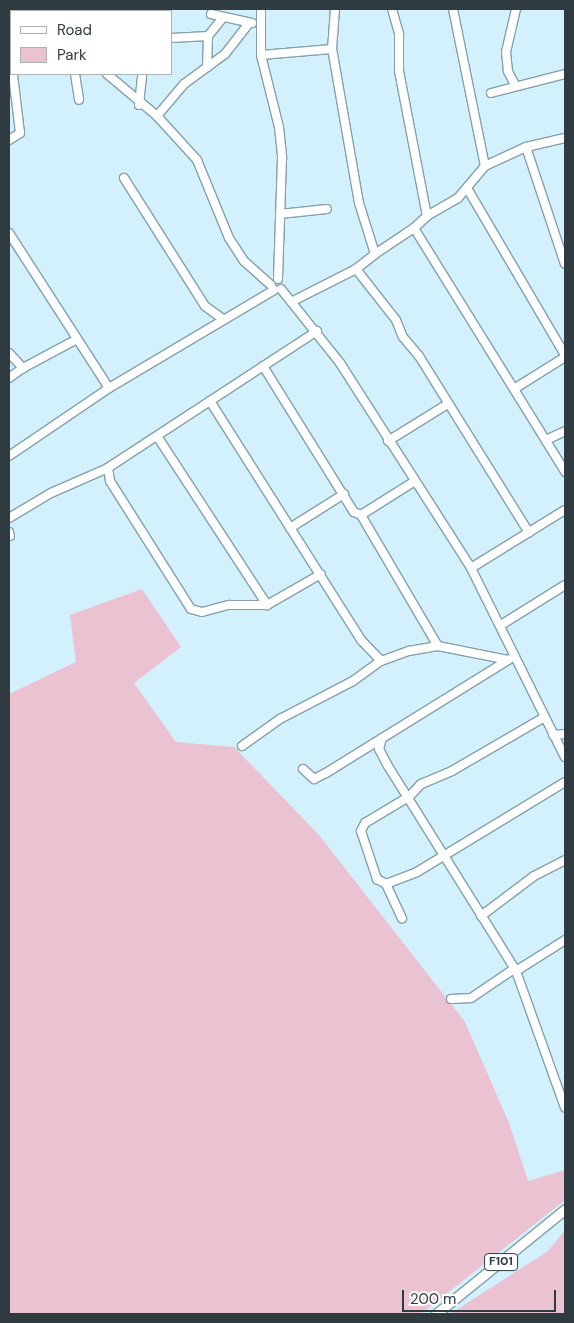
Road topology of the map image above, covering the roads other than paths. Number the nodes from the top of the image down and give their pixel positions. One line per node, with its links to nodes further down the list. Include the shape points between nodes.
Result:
1 (261, 9): 9 (street)
2 (335, 9): 13 (street)
3 (392, 9): 34 (street, via 398,34 399,71)
4 (453, 9): 29 (street)
5 (516, 9): 21 (street, via 506,52 508,71)
6 (211, 11): 7 (street); 10 (street)
7 (222, 19): 8 (street); 10 (street)
8 (249, 22): 9 (street); 15 (street, via 225,54)
9 (258, 23): 14 (street)
10 (212, 27): 11 (street)
11 (208, 36): 12 (street); 15 (street)
12 (172, 38)
13 (332, 49): 14 (street); 37 (street, via 360,203)
14 (261, 55): 33 (street, via 279,127)
15 (207, 67): 25 (street, via 184,84)
16 (565, 74): 21 (street)
17 (75, 75): 23 (street)
18 (108, 75): 24 (street)
19 (142, 75): 24 (street)
20 (12, 78): 27 (street, via 20,133)
21 (515, 85): 22 (street)
22 (491, 92)
23 (79, 100)
24 (139, 105): 25 (street)
25 (157, 116): 40 (street, via 197,160 219,219 239,253)
26 (565, 138): 28 (street)
27 (9, 140)
28 (526, 147): 29 (street); 38 (street)
29 (485, 166): 31 (street)
30 (124, 178): 42 (street, via 205,306)
31 (467, 188): 34 (street, via 452,203); 46 (street)
32 (327, 209): 33 (street)
33 (280, 214): 40 (street, via 278,279 282,282)
34 (427, 216): 35 (street)
35 (414, 228): 37 (street); 51 (street)
36 (9, 232): 44 (street)
37 (375, 254): 39 (street)
38 (565, 264)
39 (356, 269): 41 (street); 53 (street, via 396,320)
40 (275, 288): 41 (street); 42 (street)
41 (293, 301): 43 (street)
42 (223, 319): 50 (street)
43 (317, 331): 47 (street); 57 (street)
44 (77, 339): 48 (street); 50 (street)
45 (9, 353): 48 (street)
46 (565, 356): 51 (street)
47 (263, 366): 52 (street); 62 (street)
48 (23, 368): 49 (street)
49 (9, 378)
50 (109, 388): 58 (street)
51 (514, 390): 56 (street)
52 (210, 401): 55 (street); 66 (street)
53 (446, 405): 57 (street); 67 (street)
54 (565, 431): 56 (street)
55 (157, 436): 59 (street); 71 (street)
56 (546, 440): 60 (street)
57 (388, 441): 61 (street)
58 (9, 456)
59 (108, 468): 65 (street); 71 (street, via 110,481 191,609 202,612 229,605)
60 (565, 472)
61 (415, 481): 64 (street); 68 (street)
62 (344, 494): 64 (street, via 354,512); 66 (street)
63 (565, 510): 67 (street)
64 (361, 515): 73 (street)
65 (9, 518)
66 (290, 528): 69 (street)
67 (529, 533): 68 (street)
68 (471, 568): 72 (street)
69 (320, 574): 71 (street); 75 (street, via 361,640)
70 (565, 585): 72 (street)
71 (267, 606)
72 (501, 625): 74 (street)
73 (438, 646): 74 (street); 75 (street)
74 (512, 658): 76 (street); 79 (street)
75 (381, 661): 80 (street, via 314,703 280,719)
76 (543, 718): 78 (street); 84 (street, via 452,771 421,784)
77 (565, 734): 78 (street)
78 (553, 735): 81 (street)
79 (382, 738): 82 (street, via 314,779); 84 (street, via 381,753)
80 (242, 746)
81 (565, 757)
82 (303, 769)
83 (565, 782): 85 (street)
84 (410, 796): 85 (street); 87 (street, via 366,823 361,831 377,879)
85 (445, 856): 87 (street); 88 (street)
86 (565, 860): 88 (street, via 534,876)
87 (386, 884): 89 (street)
88 (481, 916): 91 (street)
89 (402, 919)
90 (565, 942): 91 (street)
91 (515, 970): 92 (street, via 471,998); 93 (street)
92 (451, 999)
93 (562, 1082): 94 (street)
94 (565, 1108)
95 (565, 1209): 96 (main road, F101)
96 (436, 1314)

